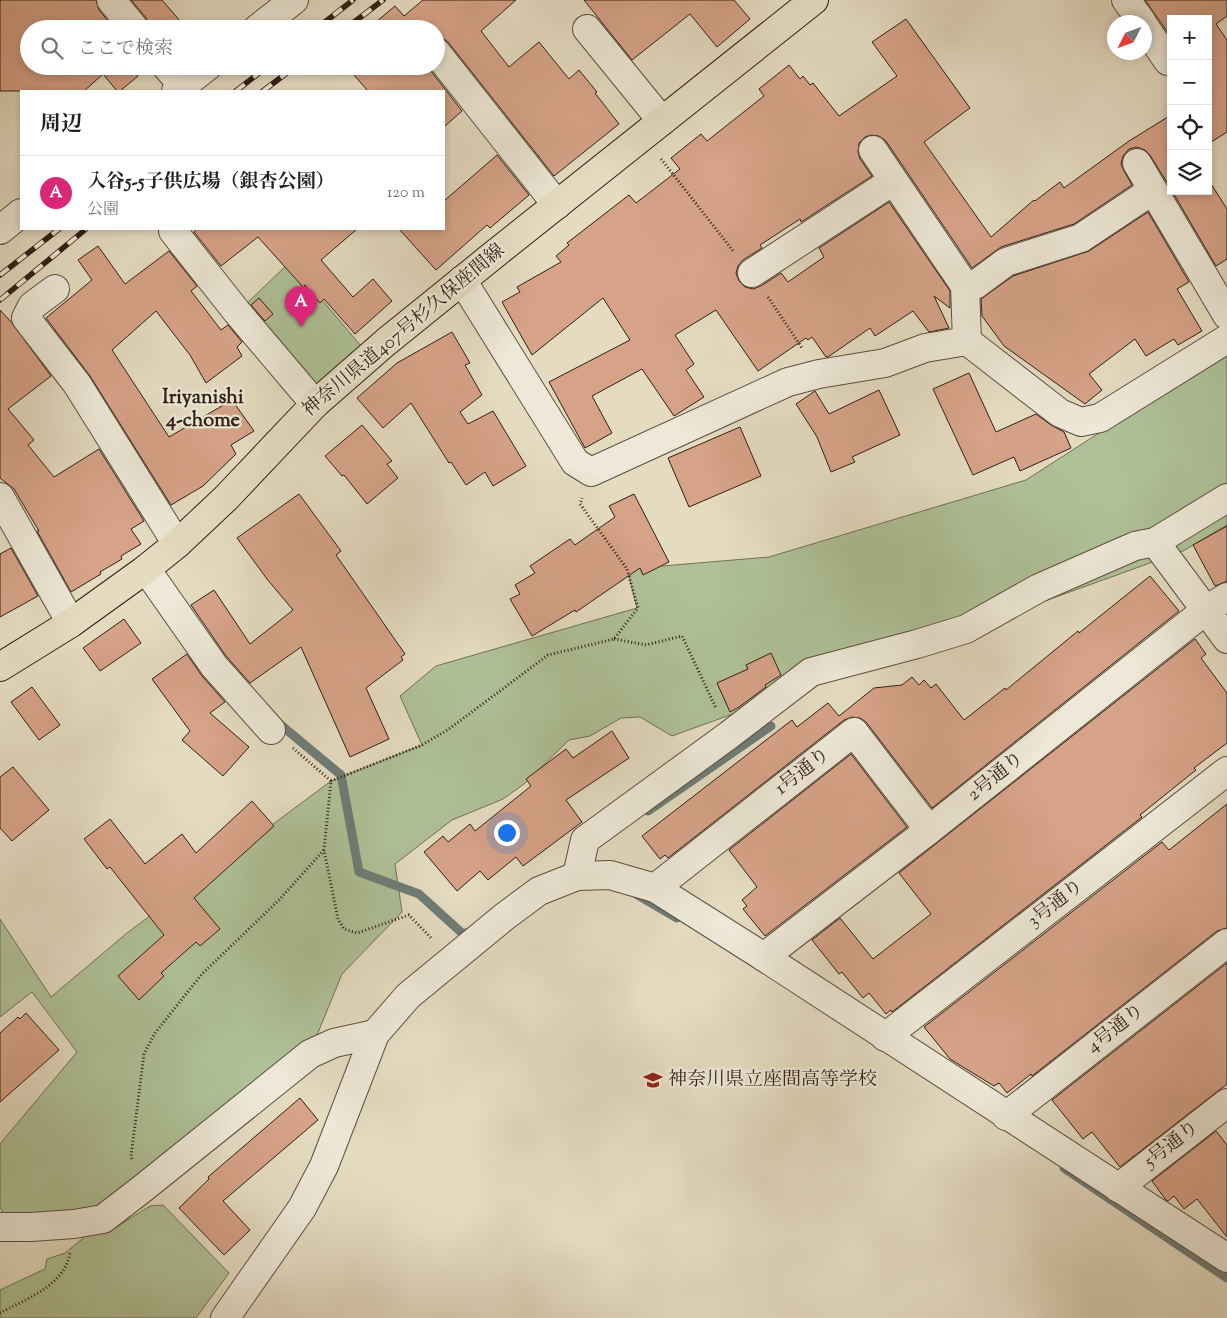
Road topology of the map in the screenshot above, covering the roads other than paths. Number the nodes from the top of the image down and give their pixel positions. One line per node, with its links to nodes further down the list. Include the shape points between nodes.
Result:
1 (111, 0): 6 (street)
2 (294, 0): 7 (street)
3 (814, 0): 14 (main road, 神奈川県道407号杉久保座間線)
4 (1126, 0): 5 (street)
5 (1137, 15)
6 (128, 20)
7 (268, 20)
8 (587, 29): 14 (street)
9 (1152, 38): 10 (street)
10 (1167, 60)
11 (445, 63): 19 (street)
12 (188, 75): 13 (street)
13 (175, 81)
14 (662, 121): 19 (main road, 神奈川県道407号杉久保座間線)
15 (873, 150): 17 (street)
16 (1137, 162): 18 (street)
17 (893, 181): 23 (street); 25 (street)
18 (1153, 190): 25 (street, via 1081,238 1006,262 975,285); 27 (street)
19 (557, 205): 24 (main road, 神奈川県道407号杉久保座間線)
20 (20, 214): 21 (street)
21 (0, 230)
22 (173, 231): 30 (street)
23 (752, 273)
24 (462, 280): 29 (street, via 575,462 591,472 788,382 885,363 925,348); 30 (main road, 神奈川県道407号杉久保座間線)
25 (965, 286): 29 (street)
26 (55, 289): 34 (street, via 32,306 26,318 77,384)
27 (1227, 315)
28 (1227, 339): 29 (street, via 1100,418 1081,422 1060,413)
29 (967, 341)
30 (315, 404): 34 (main road, 神奈川県道407号杉久保座間線, via 226,498)
31 (0, 497): 37 (street)
32 (1227, 498): 33 (street)
33 (1155, 542): 36 (street); 43 (street, via 1135,546 1040,588 966,629 811,672 585,840)
34 (177, 544): 35 (main road, 神奈川県道407号杉久保座間線)
35 (146, 569): 37 (main road, 神奈川県道407号杉久保座間線); 40 (street, via 214,666)
36 (1216, 604): 38 (street); 42 (street, 2号通り)
37 (71, 623): 39 (main road, 神奈川県道407号杉久保座間線)
38 (1227, 639)
39 (0, 667)
40 (271, 730)
41 (1227, 771): 48 (street, 3号通り)
42 (930, 830): 44 (street, 1号通り, via 854,732); 46 (street, 2号通り)
43 (577, 876): 44 (street, via 610,875); 47 (street, via 539,891 504,916 408,996)
44 (655, 888): 46 (street)
45 (1227, 943): 50 (street, 4号通り)
46 (764, 957): 48 (street)
47 (375, 1034): 52 (street, via 334,1043 310,1054 103,1219 74,1224); 54 (street, via 316,1183)
48 (884, 1037): 50 (street)
49 (1227, 1103): 51 (street, 5号通り)
50 (1006, 1116): 51 (street)
51 (1118, 1188): 53 (street)
52 (0, 1227)
53 (1227, 1258)
54 (225, 1318)

